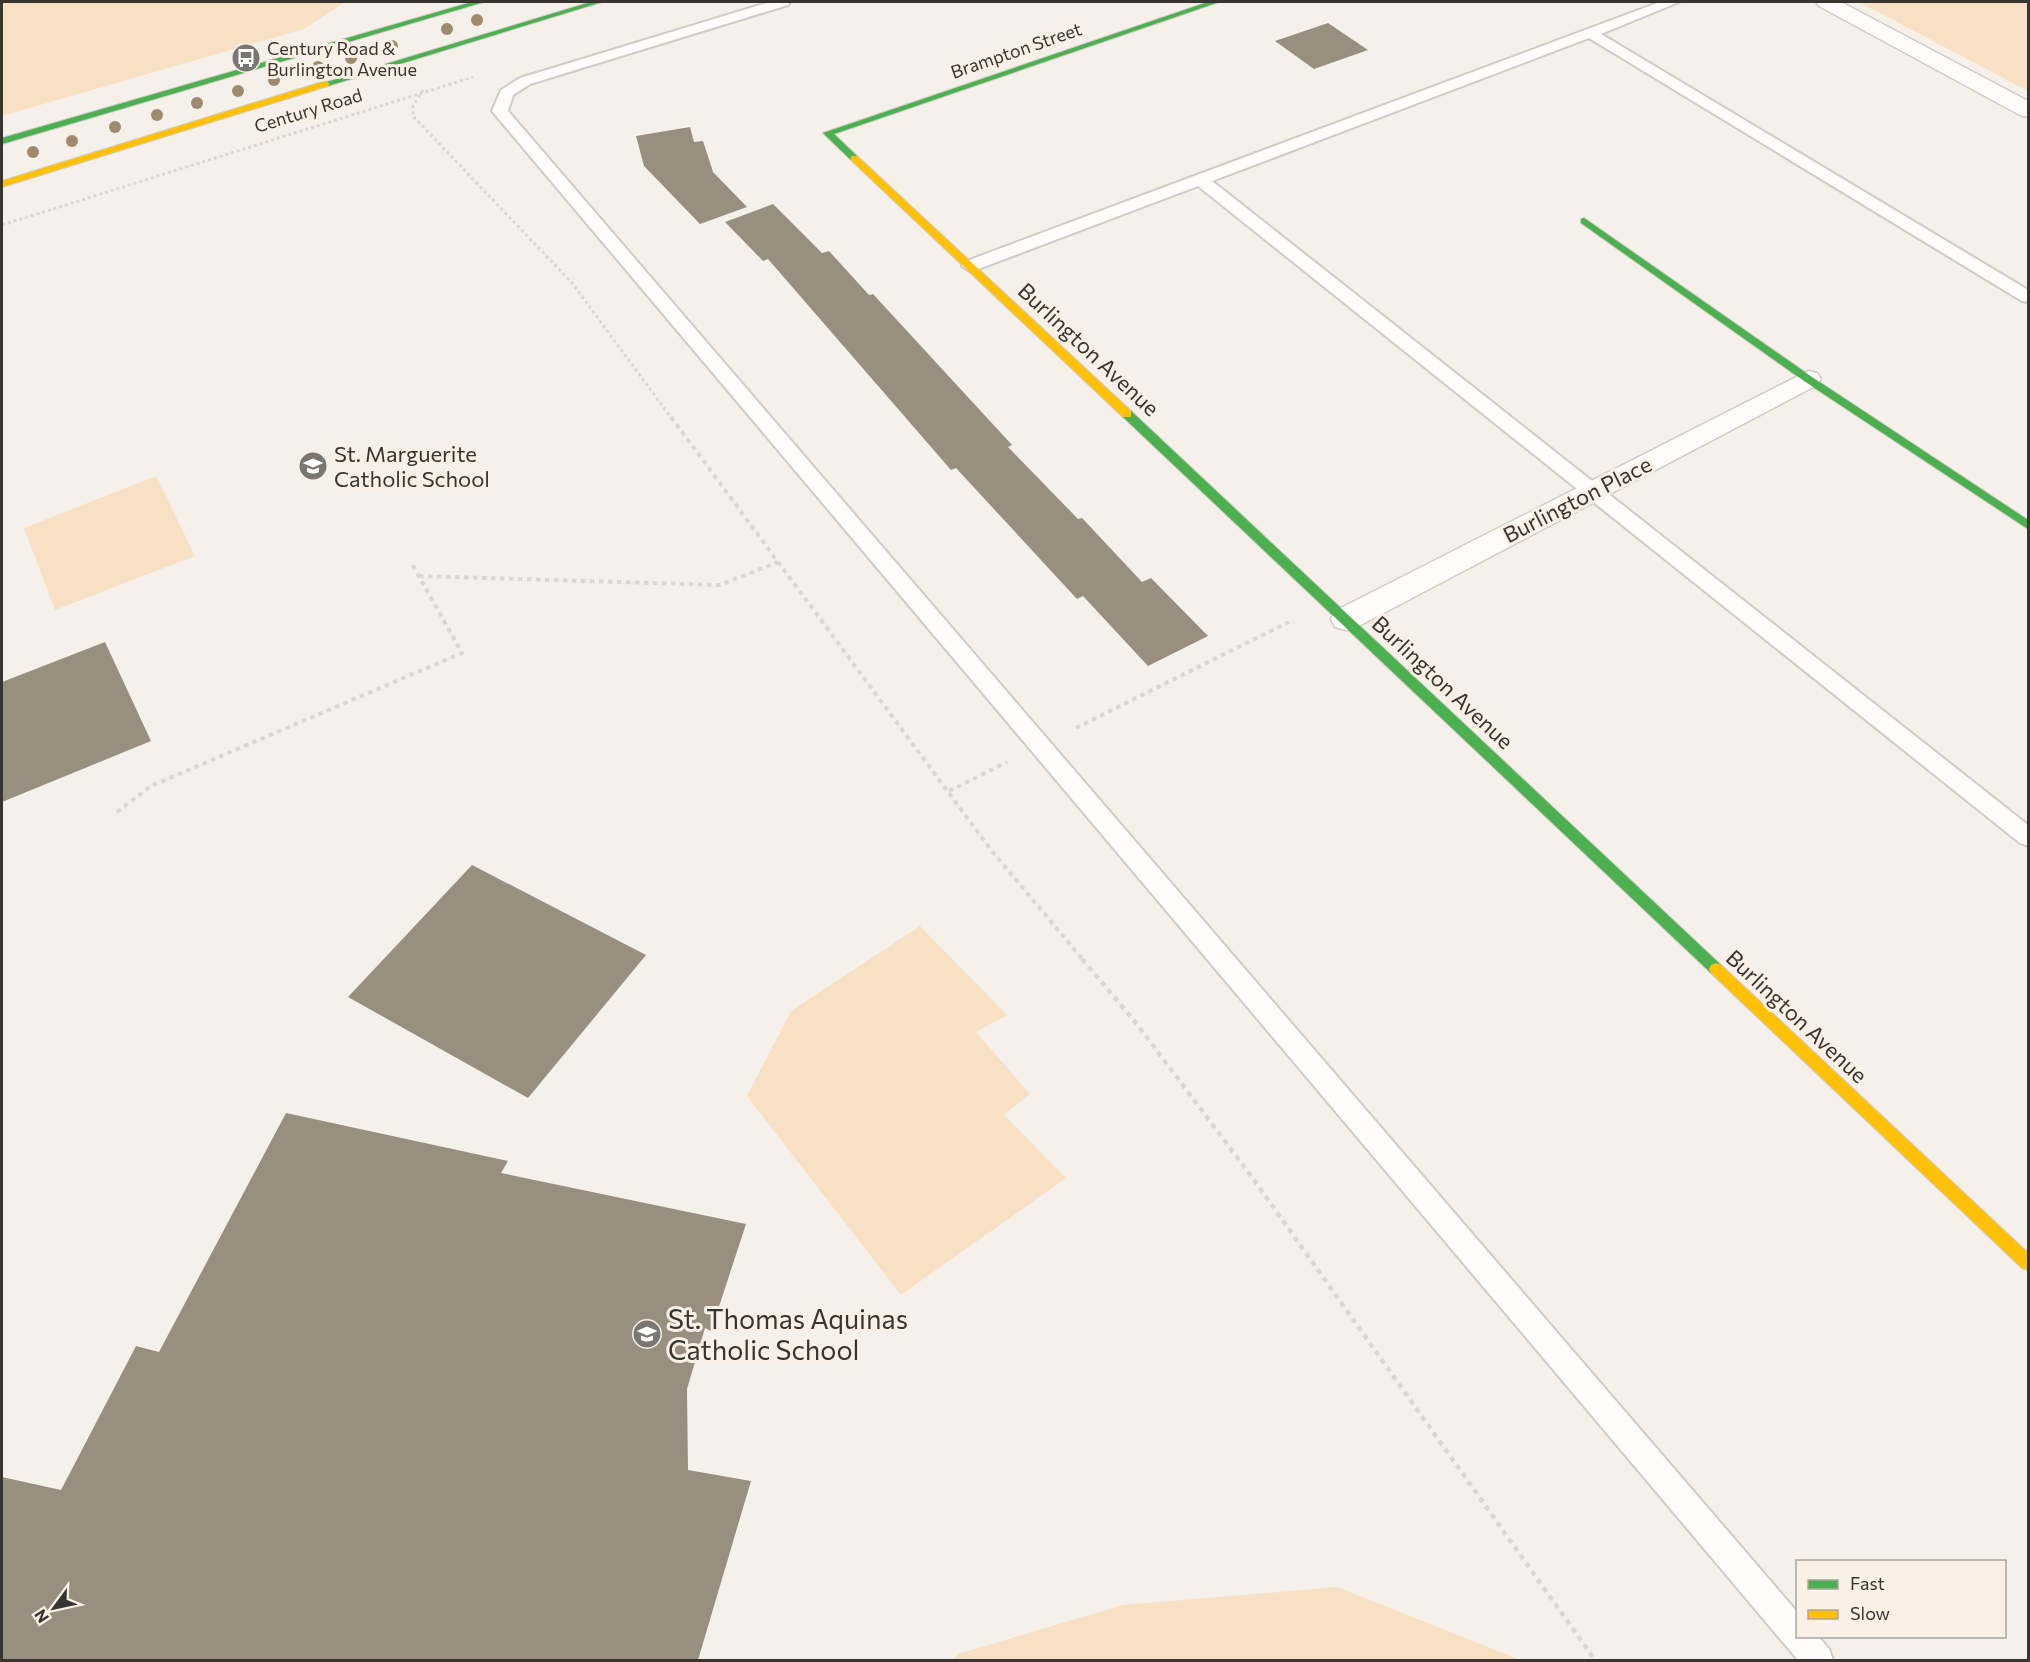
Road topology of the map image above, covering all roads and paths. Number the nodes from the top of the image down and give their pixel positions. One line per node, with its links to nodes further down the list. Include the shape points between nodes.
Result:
1 (480, 2): 13 (street)
2 (598, 2): 15 (street, Century Road)
3 (783, 2): 28 (lane, via 525,81 506,93 500,111)
4 (1215, 2): 12 (street, Brampton Street)
5 (1672, 2): 7 (lane)
6 (1826, 2): 11 (street)
7 (1590, 33): 14 (lane); 19 (lane)
8 (483, 73): 10 (path, Century Road)
9 (427, 83): 10 (path)
10 (420, 95): 17 (path, Century Road); 23 (path, via 413,106 413,116 572,283)
11 (2028, 110)
12 (828, 134): 18 (street, Burlington Avenue)
13 (2, 141)
14 (1200, 179): 18 (lane); 21 (lane)
15 (2, 184)
16 (1584, 221): 20 (street)
17 (2, 225)
18 (970, 266): 27 (street, Burlington Avenue)
19 (2028, 297)
20 (1808, 379): 21 (street, Burlington Place); 22 (street)
21 (1592, 490): 27 (street, Burlington Place); 31 (lane)
22 (2028, 525)
23 (778, 562): 26 (path); 29 (path)
24 (412, 564): 25 (path)
25 (418, 576): 26 (path); 30 (path, via 462,653 151,786)
26 (720, 585)
27 (1337, 611): 28 (path); 32 (street, Burlington Avenue)
28 (1039, 747): 29 (path); 33 (lane)
29 (949, 791): 35 (path, via 992,850 1136,1023 1254,1180)
30 (117, 812)
31 (2028, 837)
32 (2028, 1263)
33 (1796, 1634)
34 (1799, 1638): 36 (lane)
35 (1595, 1660)
36 (1818, 1660)

